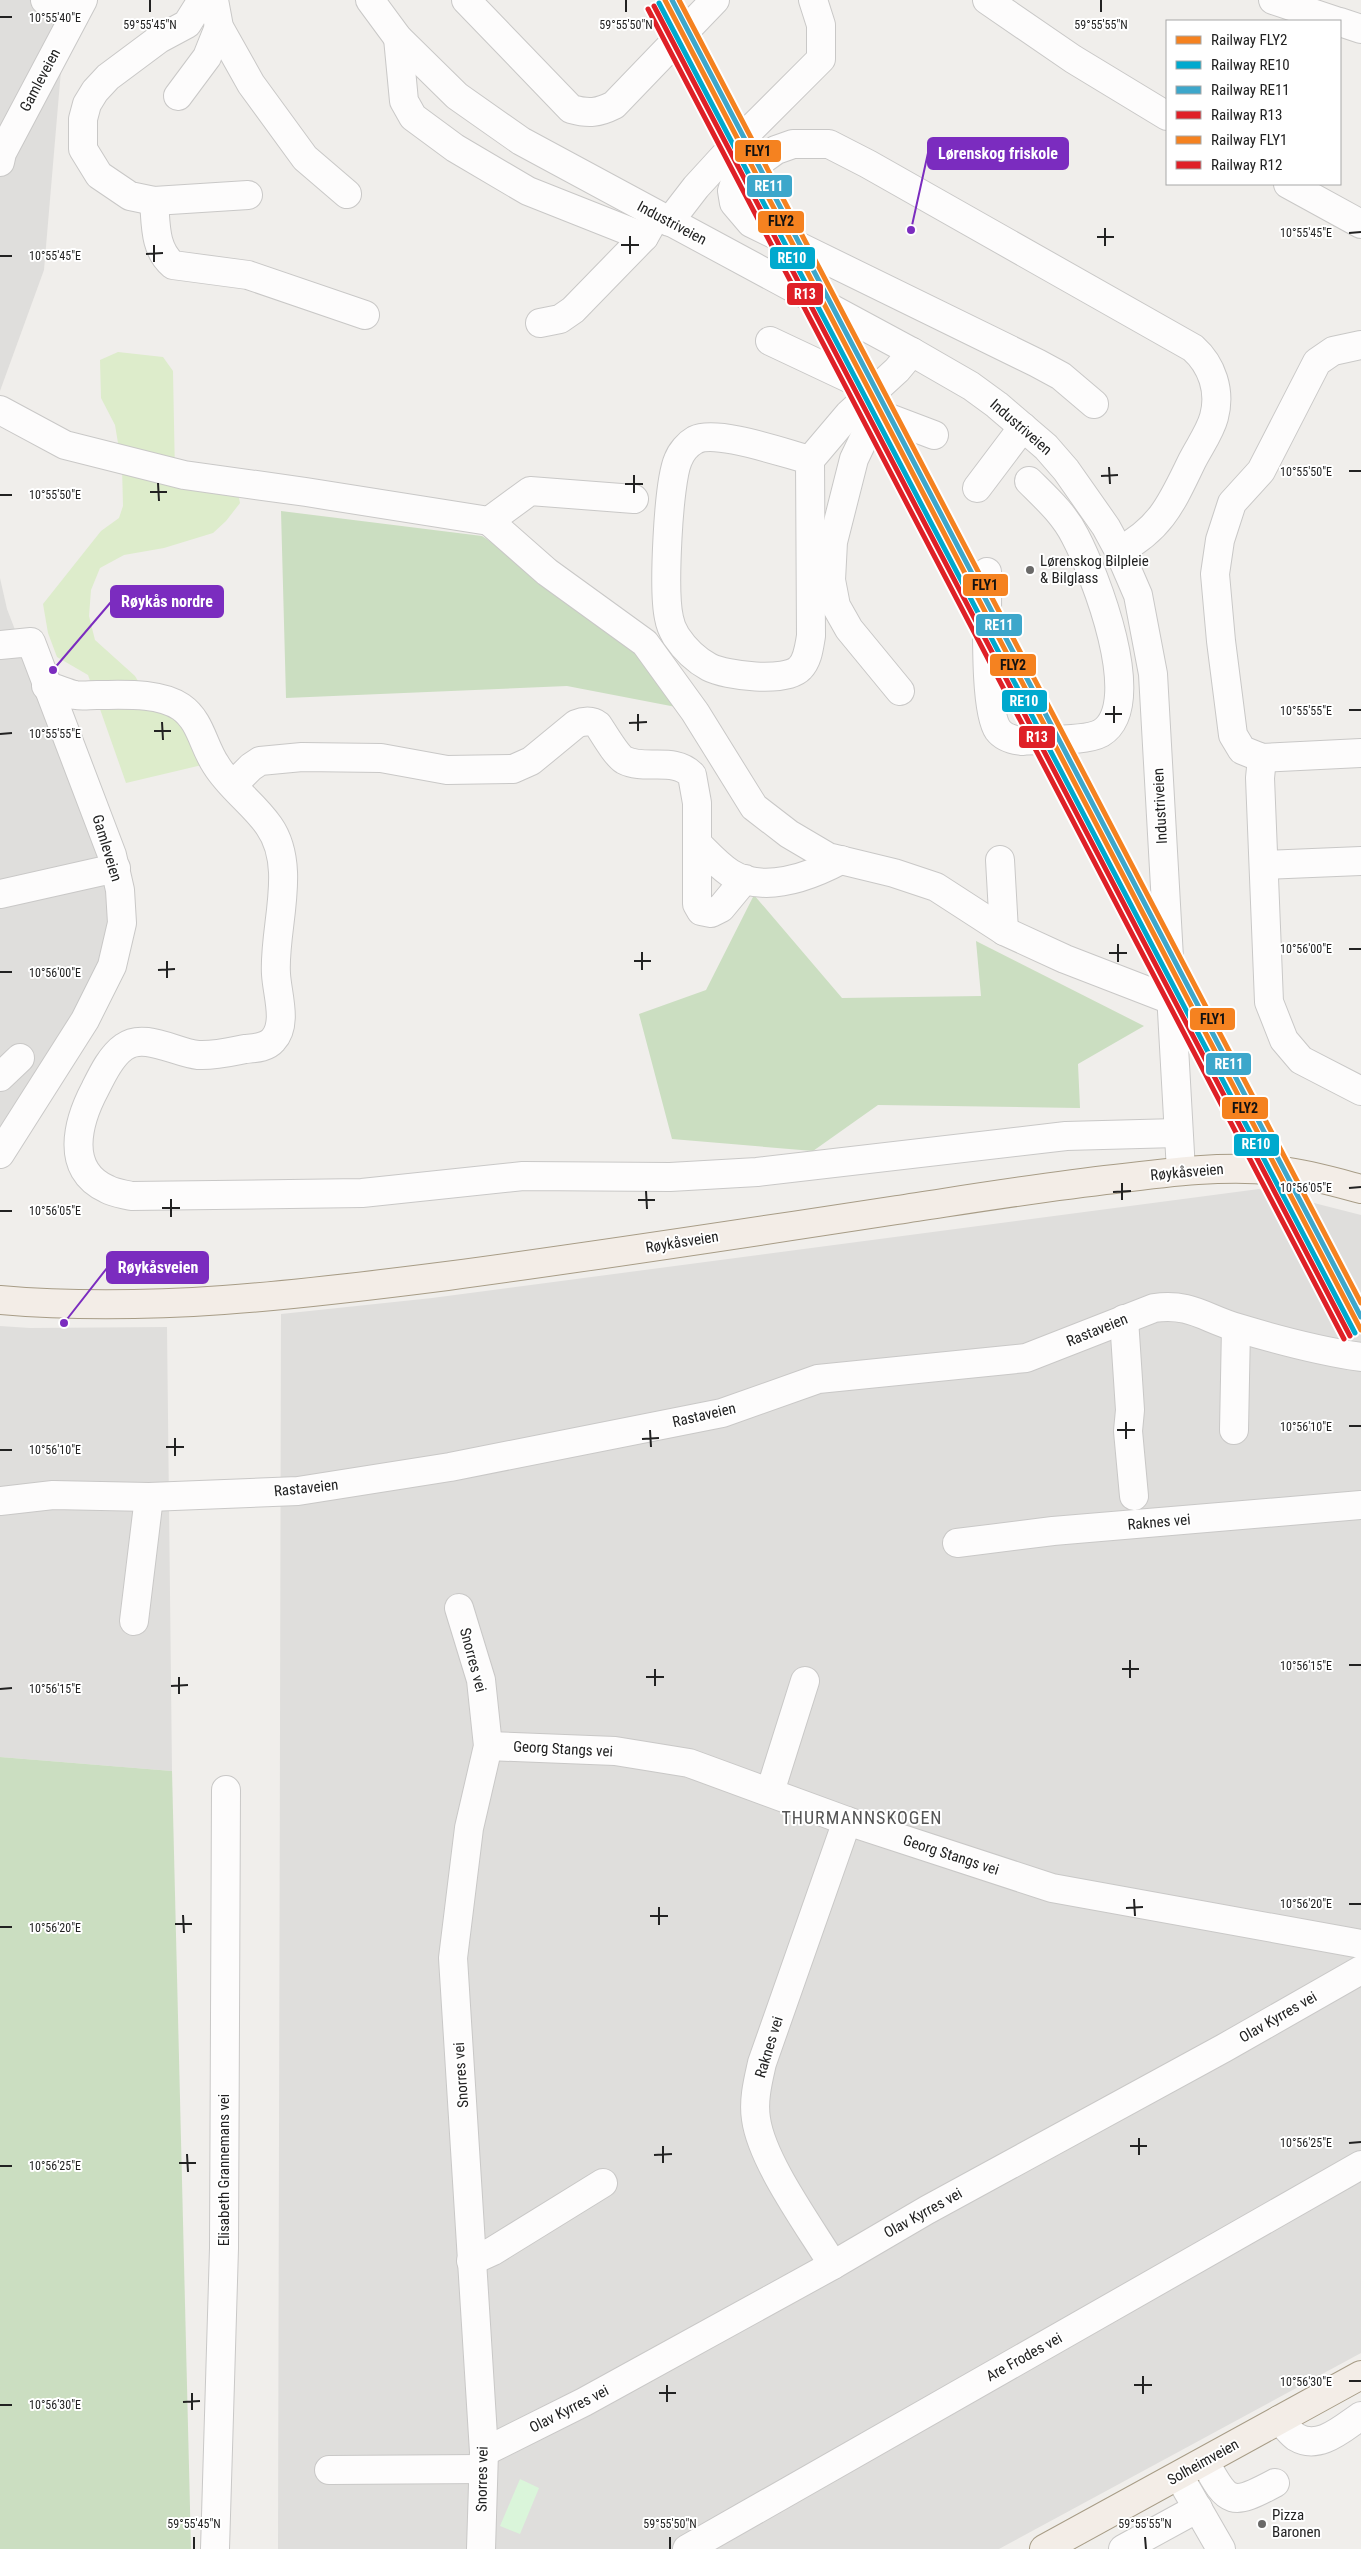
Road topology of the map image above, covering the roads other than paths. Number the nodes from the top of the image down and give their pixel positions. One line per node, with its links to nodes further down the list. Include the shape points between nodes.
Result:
1 (45, 0): 10 (street)
2 (202, 0): 22 (street, via 187,24 159,39 108,78 87,104 83,119 83,149 99,175 130,196)
3 (214, 0): 13 (street)
4 (370, 0): 15 (street, Industriveien)
5 (466, 0): 6 (street, via 571,110 586,114 614,105)
6 (715, 0)
7 (814, 0): 25 (street, via 821,25 821,58)
8 (987, 0): 17 (street, via 1073,59)
9 (1272, 0): 11 (street)
10 (79, 8): 18 (street, Gamleveien)
11 (1333, 20)
12 (1341, 22): 14 (street)
13 (219, 27): 16 (street, via 208,57); 20 (street, via 251,84 305,158)
14 (1361, 29)
15 (398, 38): 25 (street, Industriveien, via 458,96 521,141); 25 (street, via 404,101 413,117 455,148 528,191)
16 (178, 96)
17 (1166, 115)
18 (0, 162)
19 (1290, 185): 24 (street)
20 (347, 194)
21 (248, 195): 22 (street)
22 (154, 201): 27 (street, via 158,241 163,257 173,265 248,275)
23 (752, 223): 26 (street); 33 (street, via 1037,363 1061,376); 44 (street, via 734,202 732,191 736,180 776,150 793,144 829,144 1193,348 1205,358 1213,374 1216,393 1214,417 1168,511 1137,541)
24 (1361, 224)
25 (656, 225): 26 (street, Industriveien); 28 (street, via 572,310 560,319)
26 (731, 255): 31 (street, Industriveien)
27 (365, 315)
28 (540, 323)
29 (770, 341): 32 (street)
30 (1361, 345): 52 (street, via 1333,351 1317,362 1261,471 1232,503 1220,540 1215,574 1233,735 1242,750)
31 (912, 352): 32 (street); 35 (street, Industriveien, via 971,386)
32 (875, 401): 36 (street); 37 (street, via 849,414); 50 (street, via 854,459 833,542 831,580 836,606 849,629)
33 (1094, 404)
34 (0, 410): 43 (street, via 65,445 184,475)
35 (1023, 427): 39 (street); 40 (street, Industriveien, via 1046,447)
36 (934, 435)
37 (810, 460): 37 (street, via 811,636 806,660 800,669 789,675 728,674 711,668 696,660 676,636 669,619 670,485 678,460 684,449 697,439 712,438 730,438)
38 (1029, 480): 42 (street)
39 (977, 488)
40 (1085, 494): 42 (street); 44 (street, Industriveien)
41 (634, 499): 43 (street, via 530,491)
42 (1061, 514): 48 (street, via 1075,535 1096,586 1111,629)
43 (489, 521): 55 (street, via 547,572 645,643 695,712 754,807 788,834 828,857)
44 (1119, 551): 47 (street, Industriveien, via 1138,595)
45 (987, 572): 48 (street, via 989,700 994,723 1000,732 1011,740 1092,737 1103,732 1119,707)
46 (0, 645): 49 (street, Gamleveien, via 31,642)
47 (1153, 674): 48 (street); 63 (street, Industriveien)
48 (1120, 680)
49 (46, 686): 53 (street, via 76,695 155,698 180,707 198,726 216,766); 59 (street, Gamleveien)
50 (900, 691)
51 (1361, 753): 52 (street)
52 (1262, 758): 58 (street, via 1260,778)
53 (233, 785): 54 (street, via 260,761 302,757 381,758 447,770 513,769 531,761 576,724 593,722 623,759 640,764 675,766 690,773 695,782); 67 (street, via 270,827 279,846 283,905 276,972 281,1018 278,1032 275,1039 265,1046 209,1055 144,1042 124,1046 92,1094 77,1142 83,1167 107,1190 131,1196 342,1193 523,1176 680,1176 833,1165 1066,1136)
54 (698, 844): 60 (street, via 726,870); 60 (street, via 697,897 701,911 715,912)
55 (841, 860): 60 (street, via 823,870 783,881); 62 (street, via 936,887)
56 (1000, 860): 62 (street)
57 (1361, 860): 58 (street)
58 (1265, 865): 66 (street, via 1269,1002 1284,1040 1301,1060)
59 (116, 868): 61 (street); 68 (street, Gamleveien, via 122,923 112,966 85,1020)
60 (745, 880)
61 (0, 894)
62 (1004, 932): 63 (street)
63 (1170, 1000): 67 (street, Industriveien)
64 (20, 1058): 65 (street)
65 (0, 1077)
66 (1361, 1091)
67 (1177, 1133): 69 (street, Industriveien)
68 (4, 1143)
69 (1181, 1171): 70 (main road, Røykåsveien, via 1236,1168 1284,1171); 71 (main road, Røykåsveien, via 1039,1188 573,1259 358,1287 233,1300 148,1304 82,1305)
70 (1361, 1189)
71 (0, 1300)
72 (1124, 1319): 73 (street, Rastaveien, via 1172,1305 1195,1310); 76 (street); 77 (street, Rastaveien, via 1026,1358 818,1379 722,1413 450,1467 298,1492)
73 (1236, 1328): 74 (street, Rastaveien, via 1324,1351); 75 (street)
74 (1361, 1356)
75 (1234, 1430)
76 (1134, 1496)
77 (149, 1497): 78 (street, Rastaveien, via 53,1495); 82 (street)
78 (0, 1501)
79 (1361, 1505): 80 (street, Raknes vei, via 1054,1531)
80 (957, 1543)
81 (458, 1608): 84 (street, Snorres vei, via 481,1680)
82 (134, 1620)
83 (805, 1681): 86 (street)
84 (488, 1746): 86 (street, Georg Stangs vei, via 615,1751 689,1764); 92 (street, Snorres vei, via 469,1828 453,1958)
85 (226, 1790): 103 (street, Elisabeth Grannemans vei, via 224,2248)
86 (770, 1792): 87 (street, Georg Stangs vei)
87 (847, 1821): 88 (street, Georg Stangs vei, via 1052,1888); 93 (street, Raknes vei, via 762,2062 755,2096 756,2120 767,2155)
88 (1361, 1944)
89 (1361, 1970): 93 (street, Olav Kyrres vei)
90 (1361, 2165): 105 (street, Are Frodes vei)
91 (603, 2183): 92 (street, via 493,2251)
92 (471, 2261): 97 (street, Snorres vei)
93 (833, 2265): 97 (street, Olav Kyrres vei, via 592,2397)
94 (1361, 2375): 96 (main road, Solheimveien)
95 (1361, 2416): 96 (street, via 1317,2442 1296,2437)
96 (1279, 2420): 98 (main road, Solheimveien)
97 (483, 2461): 99 (street); 104 (street, Snorres vei)
98 (1205, 2462): 100 (main road, Solheimveien); 101 (street, via 1224,2495 1247,2498)
99 (329, 2470)
100 (1179, 2476): 102 (street); 106 (main road, Solheimveien)
101 (1275, 2483)
102 (1198, 2508): 107 (street); 108 (street)
103 (215, 2549)
104 (481, 2549)
105 (687, 2549)
106 (1044, 2549)
107 (1123, 2549)
108 (1221, 2549)

